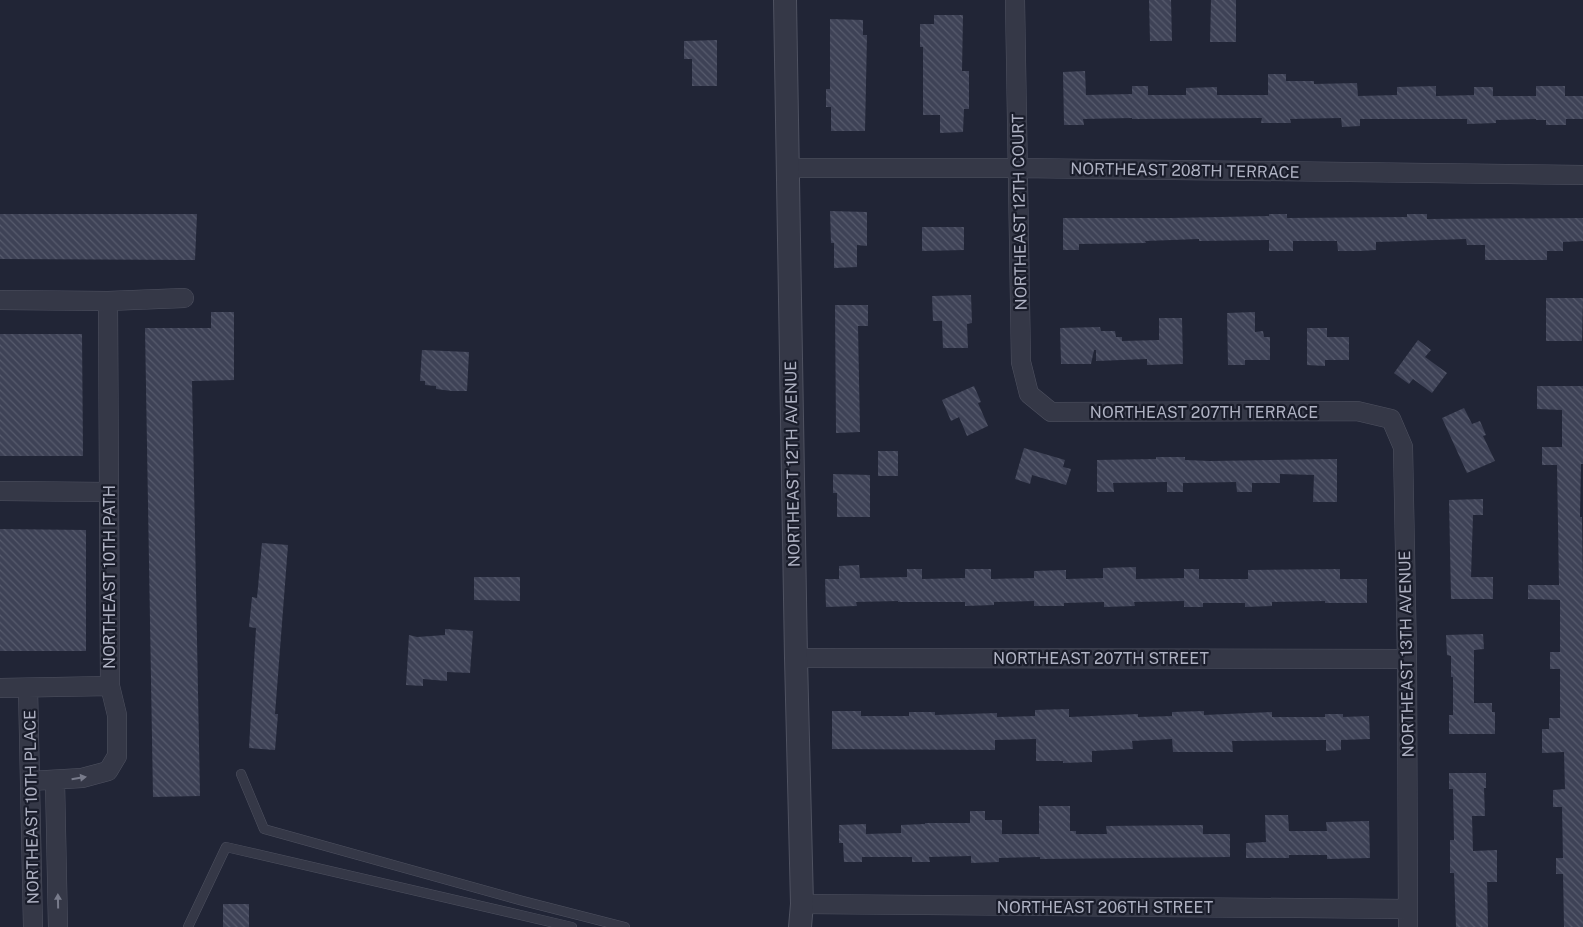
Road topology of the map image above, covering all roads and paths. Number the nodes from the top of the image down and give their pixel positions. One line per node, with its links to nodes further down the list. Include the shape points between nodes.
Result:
1 (785, 0): 3 (street, NORTHEAST 12TH AVENUE)
2 (1015, 0): 4 (street, NORTHEAST 12TH COURT)
3 (787, 168): 4 (street, NORTHEAST 208TH TERRACE); 13 (street, NORTHEAST 12TH AVENUE)
4 (1019, 168): 5 (street, NORTHEAST 208TH TERRACE); 10 (street, NORTHEAST 12TH COURT, via 1020,362 1029,394)
5 (1583, 175)
6 (184, 298): 8 (street)
7 (0, 300): 8 (street)
8 (108, 301): 12 (street, NORTHEAST 10TH PATH)
9 (1357, 411): 10 (street, NORTHEAST 207TH TERRACE); 14 (street, NORTHEAST 13TH AVENUE, via 1391,419 1402,447)
10 (1051, 412)
11 (0, 491): 12 (street)
12 (108, 492): 15 (street, NORTHEAST 10TH PATH)
13 (796, 658): 14 (street, NORTHEAST 207TH STREET); 23 (street, NORTHEAST 12TH AVENUE)
14 (1407, 659): 24 (street, NORTHEAST 13TH AVENUE)
15 (110, 686): 17 (street); 20 (street, NORTHEAST 10TH PATH, one-way to 15, via 108,771 117,756 117,715)
16 (0, 688): 17 (street)
17 (28, 688): 19 (street, NORTHEAST 10TH PLACE)
18 (241, 774): 30 (lane, via 264,829)
19 (30, 781): 20 (street, NORTHEAST 10TH PATH); 21 (street, NORTHEAST 10TH PLACE)
20 (55, 781): 22 (street, NORTHEAST 10TH PLACE)
21 (32, 876): 22 (street); 26 (street, NORTHEAST 10TH PLACE)
22 (57, 876): 27 (street, NORTHEAST 10TH PLACE, one-way to 22)
23 (802, 904): 24 (street, NORTHEAST 206TH STREET); 31 (street, NORTHEAST 12TH AVENUE)
24 (1408, 918)
25 (560, 926): 28 (lane, via 226,847); 29 (lane)
26 (33, 927)
27 (58, 927)
28 (188, 927)
29 (572, 927)
30 (625, 927)
31 (800, 927)

